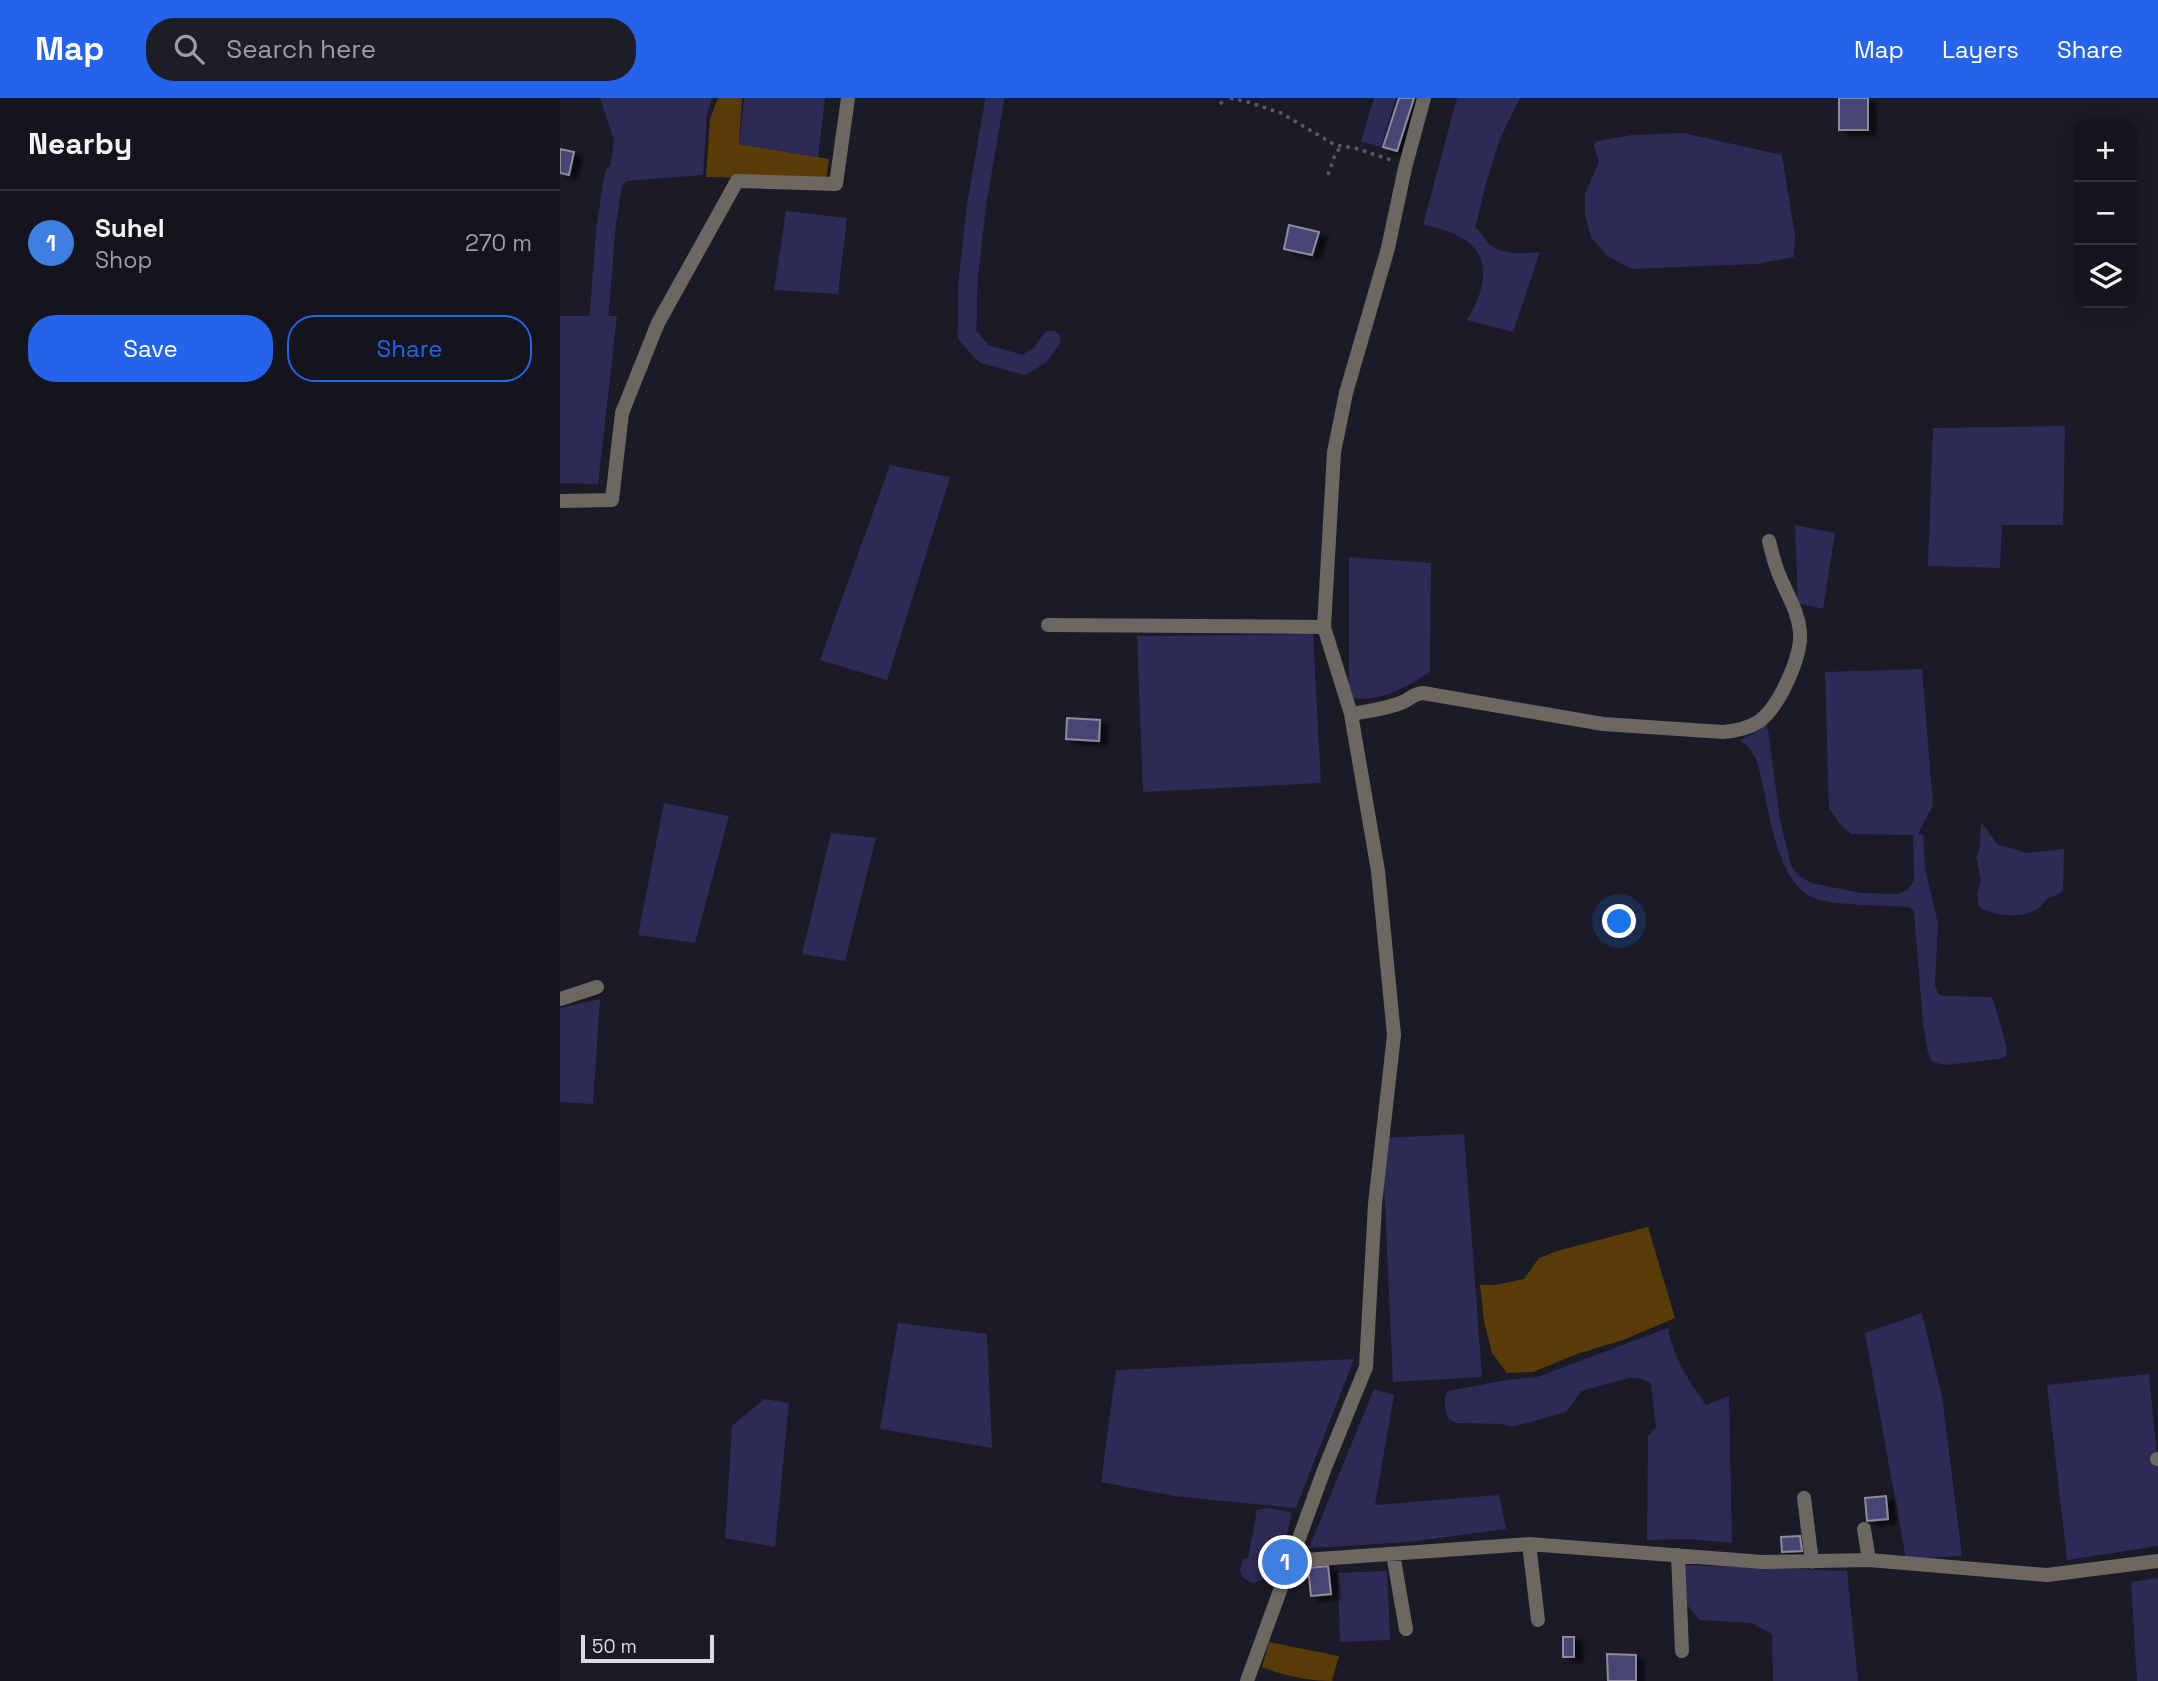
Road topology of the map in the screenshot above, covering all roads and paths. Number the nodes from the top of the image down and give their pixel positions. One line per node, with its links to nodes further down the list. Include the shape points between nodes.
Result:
1 (848, 98): 8 (street, via 836,184 737,181 658,323 622,413 612,500)
2 (1228, 98): 4 (path); 5 (path, via 1281,113)
3 (1424, 98): 6 (street)
4 (1220, 104)
5 (1341, 146): 6 (path, via 1388,158); 7 (path)
6 (1405, 168): 11 (street, via 1334,452)
7 (1328, 175)
8 (560, 501)
9 (1769, 541): 12 (street, via 1795,606 1801,635 1792,672 1776,703 1759,721 1739,731 1603,724 1423,694)
10 (1048, 625): 11 (street)
11 (1324, 627): 12 (street)
12 (1351, 714): 21 (street, via 1378,871 1394,1035 1375,1205 1366,1367)
13 (597, 987): 14 (street)
14 (560, 999)
15 (1804, 1497): 23 (street)
16 (1864, 1529): 20 (street)
17 (1528, 1544): 18 (street); 19 (street); 24 (street)
18 (1393, 1554): 21 (street); 25 (street)
19 (1678, 1555): 23 (street); 26 (street)
20 (1869, 1560): 22 (street, via 2047,1575); 23 (street)
21 (1291, 1561): 27 (street)
22 (2158, 1561)
23 (1812, 1562)
24 (1538, 1620)
25 (1406, 1629)
26 (1682, 1651)
27 (1247, 1681)

